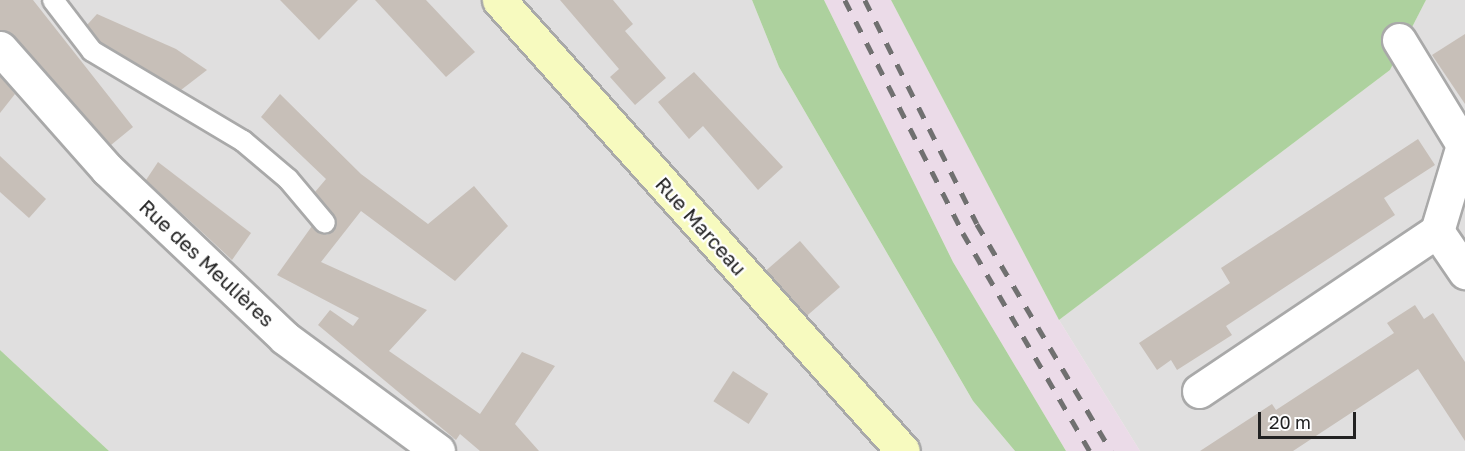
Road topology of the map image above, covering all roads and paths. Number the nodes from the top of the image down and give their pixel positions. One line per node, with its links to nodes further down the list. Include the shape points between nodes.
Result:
1 (53, 0): 5 (lane, via 92,51 243,141 288,179)
2 (499, 0): 10 (main road, Rue Marceau)
3 (1399, 40): 6 (street, via 1463,145)
4 (0, 48): 9 (street, Rue des Meulières, via 107,169 285,338)
5 (325, 223)
6 (1437, 231): 7 (street); 8 (street)
7 (1465, 272)
8 (1199, 391)
9 (438, 451)
10 (903, 451)

